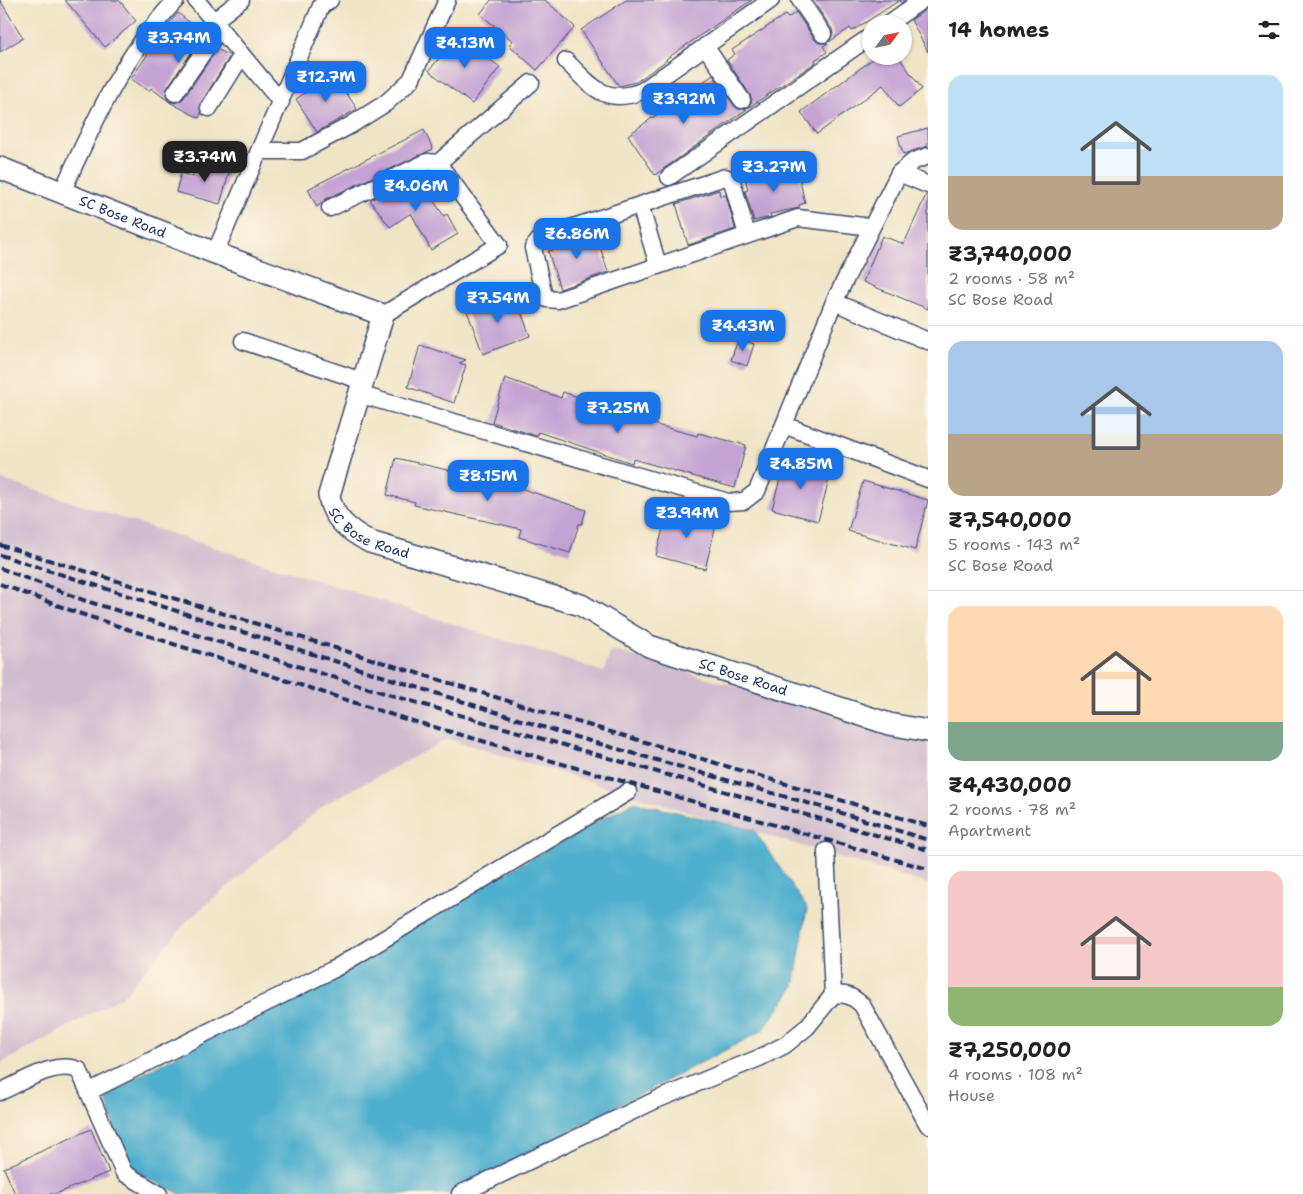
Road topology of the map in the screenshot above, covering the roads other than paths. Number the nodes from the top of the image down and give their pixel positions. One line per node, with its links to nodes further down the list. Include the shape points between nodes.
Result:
1 (176, 0): 28 (street, via 145,34 130,58 101,108)
2 (196, 0): 10 (street)
3 (241, 0): 10 (street)
4 (447, 0): 21 (street, via 410,80 386,102 302,151)
5 (771, 0): 13 (street)
6 (800, 0): 11 (street)
7 (922, 0): 9 (street)
8 (323, 2): 19 (street)
9 (901, 15)
10 (217, 25): 14 (street); 17 (street)
11 (823, 34)
12 (862, 42): 26 (street)
13 (705, 46): 15 (street, via 642,91 631,95 598,92); 18 (street)
14 (242, 55): 19 (street); 20 (street)
15 (566, 61)
16 (531, 83): 23 (street)
17 (175, 93)
18 (742, 100)
19 (280, 102): 21 (street)
20 (209, 108)
21 (259, 151): 33 (street)
22 (928, 156): 25 (street)
23 (438, 163): 30 (street, via 426,162); 36 (street, via 499,245)
24 (0, 168): 28 (street, SC Bose Road)
25 (899, 172): 27 (street); 31 (street)
26 (669, 177)
27 (928, 186)
28 (62, 192): 33 (street, SC Bose Road)
29 (640, 205): 32 (street, via 728,177 732,181); 34 (street); 34 (street, via 540,239 533,248 543,292 547,299 558,300)
30 (330, 208)
31 (871, 228): 32 (street, via 798,218); 35 (street)
32 (747, 235): 34 (street)
33 (215, 253): 36 (street, SC Bose Road)
34 (658, 265)
35 (834, 302): 37 (street); 40 (street)
36 (382, 315): 39 (street, SC Bose Road)
37 (928, 341)
38 (242, 342): 39 (street)
39 (360, 387): 40 (street, via 728,502 744,501 757,492); 42 (street, SC Bose Road, via 329,495 331,508 339,519 362,538 581,605 649,646 889,724)
40 (784, 425): 41 (street)
41 (928, 479)
42 (928, 731)
43 (628, 792): 46 (street, via 334,970)
44 (826, 851): 45 (street)
45 (833, 995): 48 (street, via 844,993 854,997 862,1006); 50 (street, via 807,1027 785,1044 656,1100)
46 (90, 1091): 47 (street, via 79,1070 69,1066 54,1068); 49 (street, via 124,1173)
47 (0, 1092)
48 (928, 1125)
49 (159, 1194)
50 (460, 1194)

